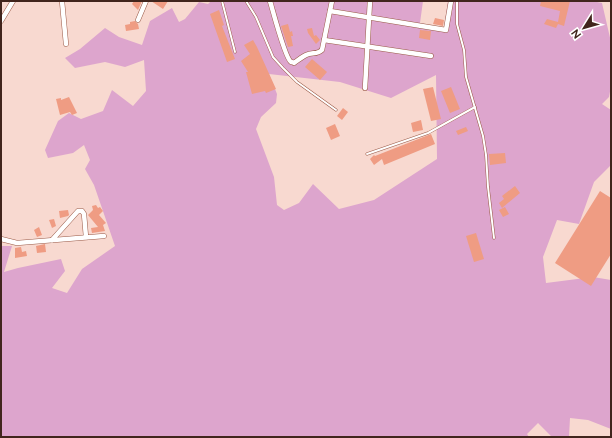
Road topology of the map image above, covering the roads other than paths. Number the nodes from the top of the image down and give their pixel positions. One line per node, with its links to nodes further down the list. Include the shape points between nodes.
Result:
1 (13, 1): 14 (street)
2 (62, 1): 16 (street)
3 (146, 1): 13 (street)
4 (222, 1): 18 (lane)
5 (246, 1): 22 (lane, via 256,17 273,57 297,82)
6 (270, 1): 15 (street, via 291,62 294,63 306,54 319,52)
7 (332, 1): 11 (street)
8 (370, 1): 12 (street)
9 (451, 1): 12 (street, via 446,30)
10 (457, 1): 21 (lane, via 457,24 464,50 466,77)
11 (330, 11): 12 (street); 15 (street)
12 (369, 18): 17 (street)
13 (138, 20)
14 (1, 21)
15 (324, 40): 17 (street)
16 (66, 44)
17 (368, 46): 19 (street); 20 (street)
18 (235, 52)
19 (431, 56)
20 (365, 88)
21 (475, 107): 23 (lane, via 428,133); 26 (lane, via 484,136)
22 (336, 110)
23 (367, 154)
24 (104, 236): 25 (street)
25 (86, 237): 28 (street); 28 (street, via 84,214 78,211)
26 (494, 238)
27 (1, 240): 28 (street, via 17,243)
28 (52, 240)

